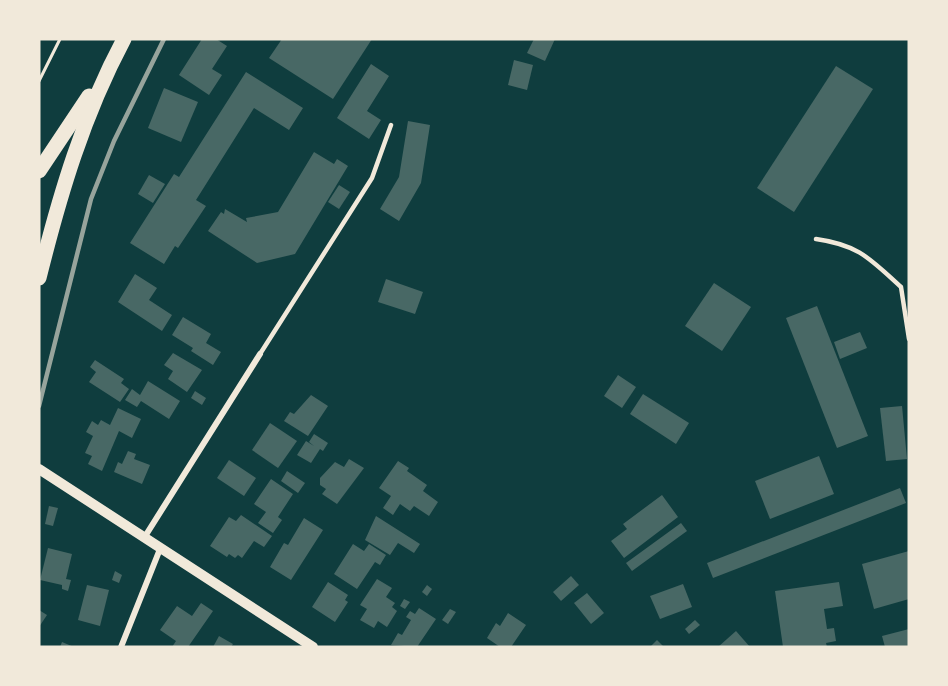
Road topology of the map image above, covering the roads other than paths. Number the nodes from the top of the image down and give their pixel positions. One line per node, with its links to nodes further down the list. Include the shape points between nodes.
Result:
1 (124, 39): 2 (highway)
2 (109, 68): 4 (highway); 6 (highway, via 74,151)
3 (391, 125): 8 (lane, via 372,178)
4 (39, 171)
5 (816, 239): 7 (lane, via 859,250 901,287)
6 (39, 278)
7 (909, 339)
8 (260, 354): 10 (street)
9 (40, 470): 10 (street)
10 (144, 538): 11 (street)
11 (160, 549): 12 (street); 13 (street)
12 (121, 647)
13 (313, 647)

